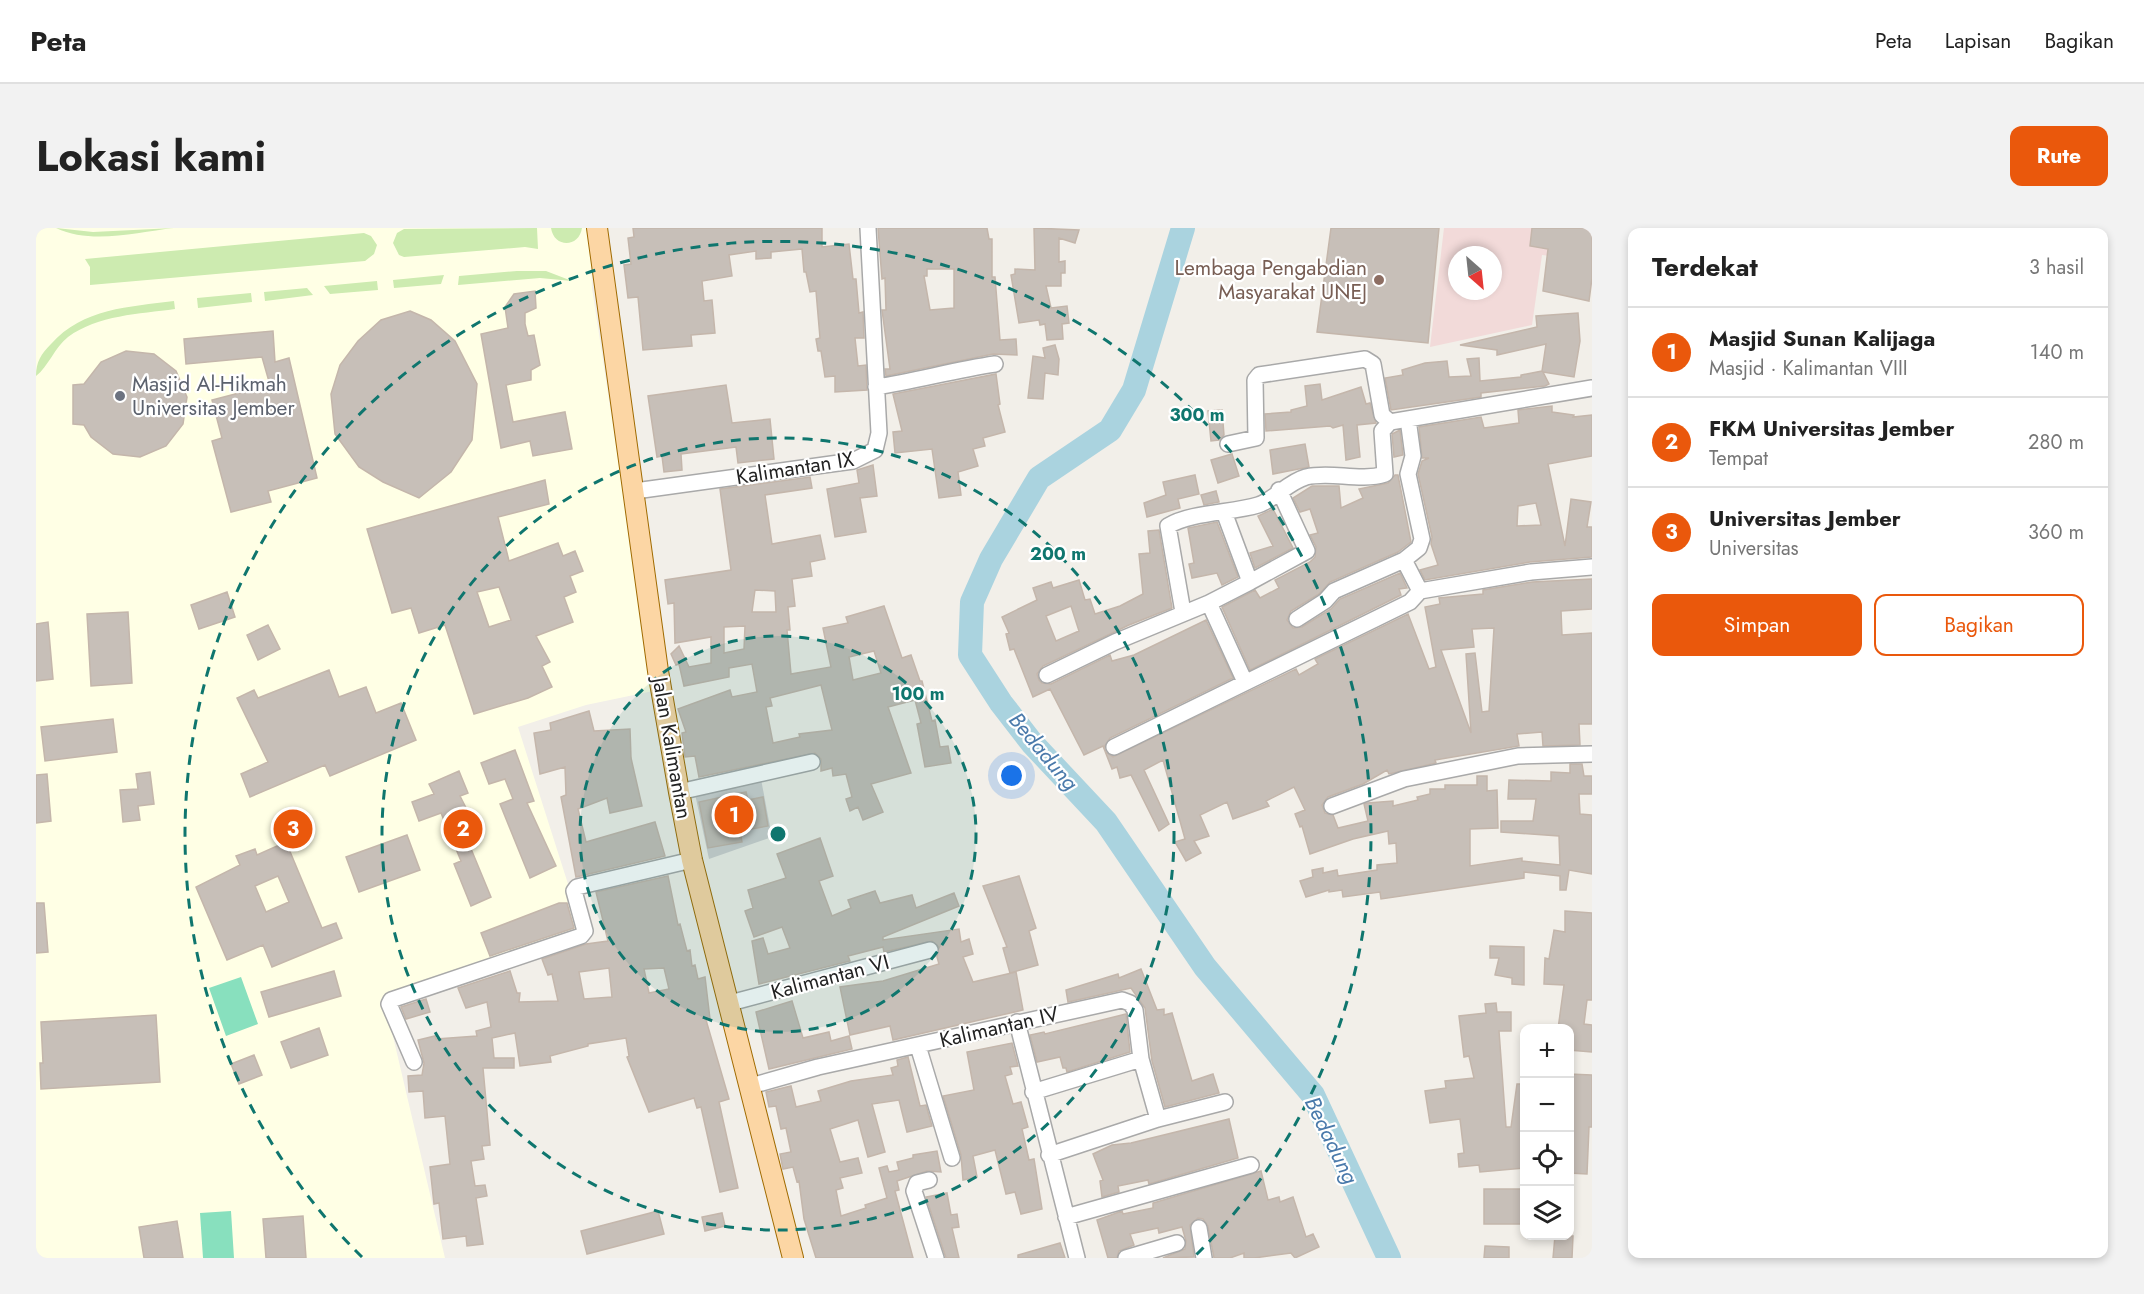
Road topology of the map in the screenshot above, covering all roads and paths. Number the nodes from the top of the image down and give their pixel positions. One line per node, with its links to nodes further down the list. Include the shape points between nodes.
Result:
1 (597, 228): 10 (main road, Jalan Kalimantan)
2 (868, 228): 4 (street, Kalimantan IX)
3 (994, 364): 4 (street)
4 (876, 387): 10 (street, Kalimantan IX, via 878,446 861,459)
5 (1592, 388): 6 (street)
6 (1408, 418): 7 (street); 12 (street, via 1413,456 1408,474 1422,539 1419,548)
7 (1390, 422): 8 (street, via 1382,415 1373,364 1365,360 1259,375 1255,380 1257,436); 9 (street, via 1382,430 1385,474 1306,477)
8 (1228, 444)
9 (1279, 490): 11 (street, via 1261,504); 14 (street, via 1307,551)
10 (634, 491): 24 (main road, Jalan Kalimantan)
11 (1224, 512): 14 (street); 17 (street, via 1168,526)
12 (1404, 560): 15 (street); 18 (street, via 1334,591)
13 (1592, 567): 15 (street, via 1530,572)
14 (1250, 582): 16 (street)
15 (1420, 591): 20 (street, via 1410,602)
16 (1209, 603): 17 (street); 20 (street)
17 (1184, 612): 19 (street)
18 (1297, 619)
19 (1047, 675)
20 (1245, 682): 21 (street)
21 (1114, 747)
22 (1592, 754): 25 (street, via 1506,758 1404,779)
23 (812, 762): 24 (street)
24 (679, 792): 26 (main road, Jalan Kalimantan)
25 (1332, 806)
26 (692, 860): 28 (main road, Jalan Kalimantan); 32 (street, via 577,887 574,891 585,931 581,936 392,999 389,1004)
27 (930, 951): 28 (street, Kalimantan VI)
28 (730, 1003): 33 (main road, Jalan Kalimantan)
29 (1017, 1022): 30 (street, Kalimantan IV); 31 (street, Kalimantan IV, via 1128,1001 1135,1010); 34 (street)
30 (918, 1046): 33 (street, Kalimantan IV); 38 (street)
31 (1142, 1059): 34 (street); 36 (street, Kalimantan IV)
32 (414, 1062)
33 (751, 1086): 44 (main road, Jalan Kalimantan)
34 (1033, 1092): 37 (street)
35 (1225, 1102): 36 (street)
36 (1158, 1119): 37 (street)
37 (1049, 1155): 41 (street)
38 (952, 1158)
39 (1251, 1165): 41 (street)
40 (929, 1180): 45 (street, via 917,1184 914,1191)
41 (1066, 1217): 46 (street)
42 (1199, 1228): 48 (street)
43 (1177, 1243): 47 (street)
44 (793, 1258)
45 (936, 1258)
46 (1077, 1258)
47 (1126, 1258)
48 (1204, 1258)

